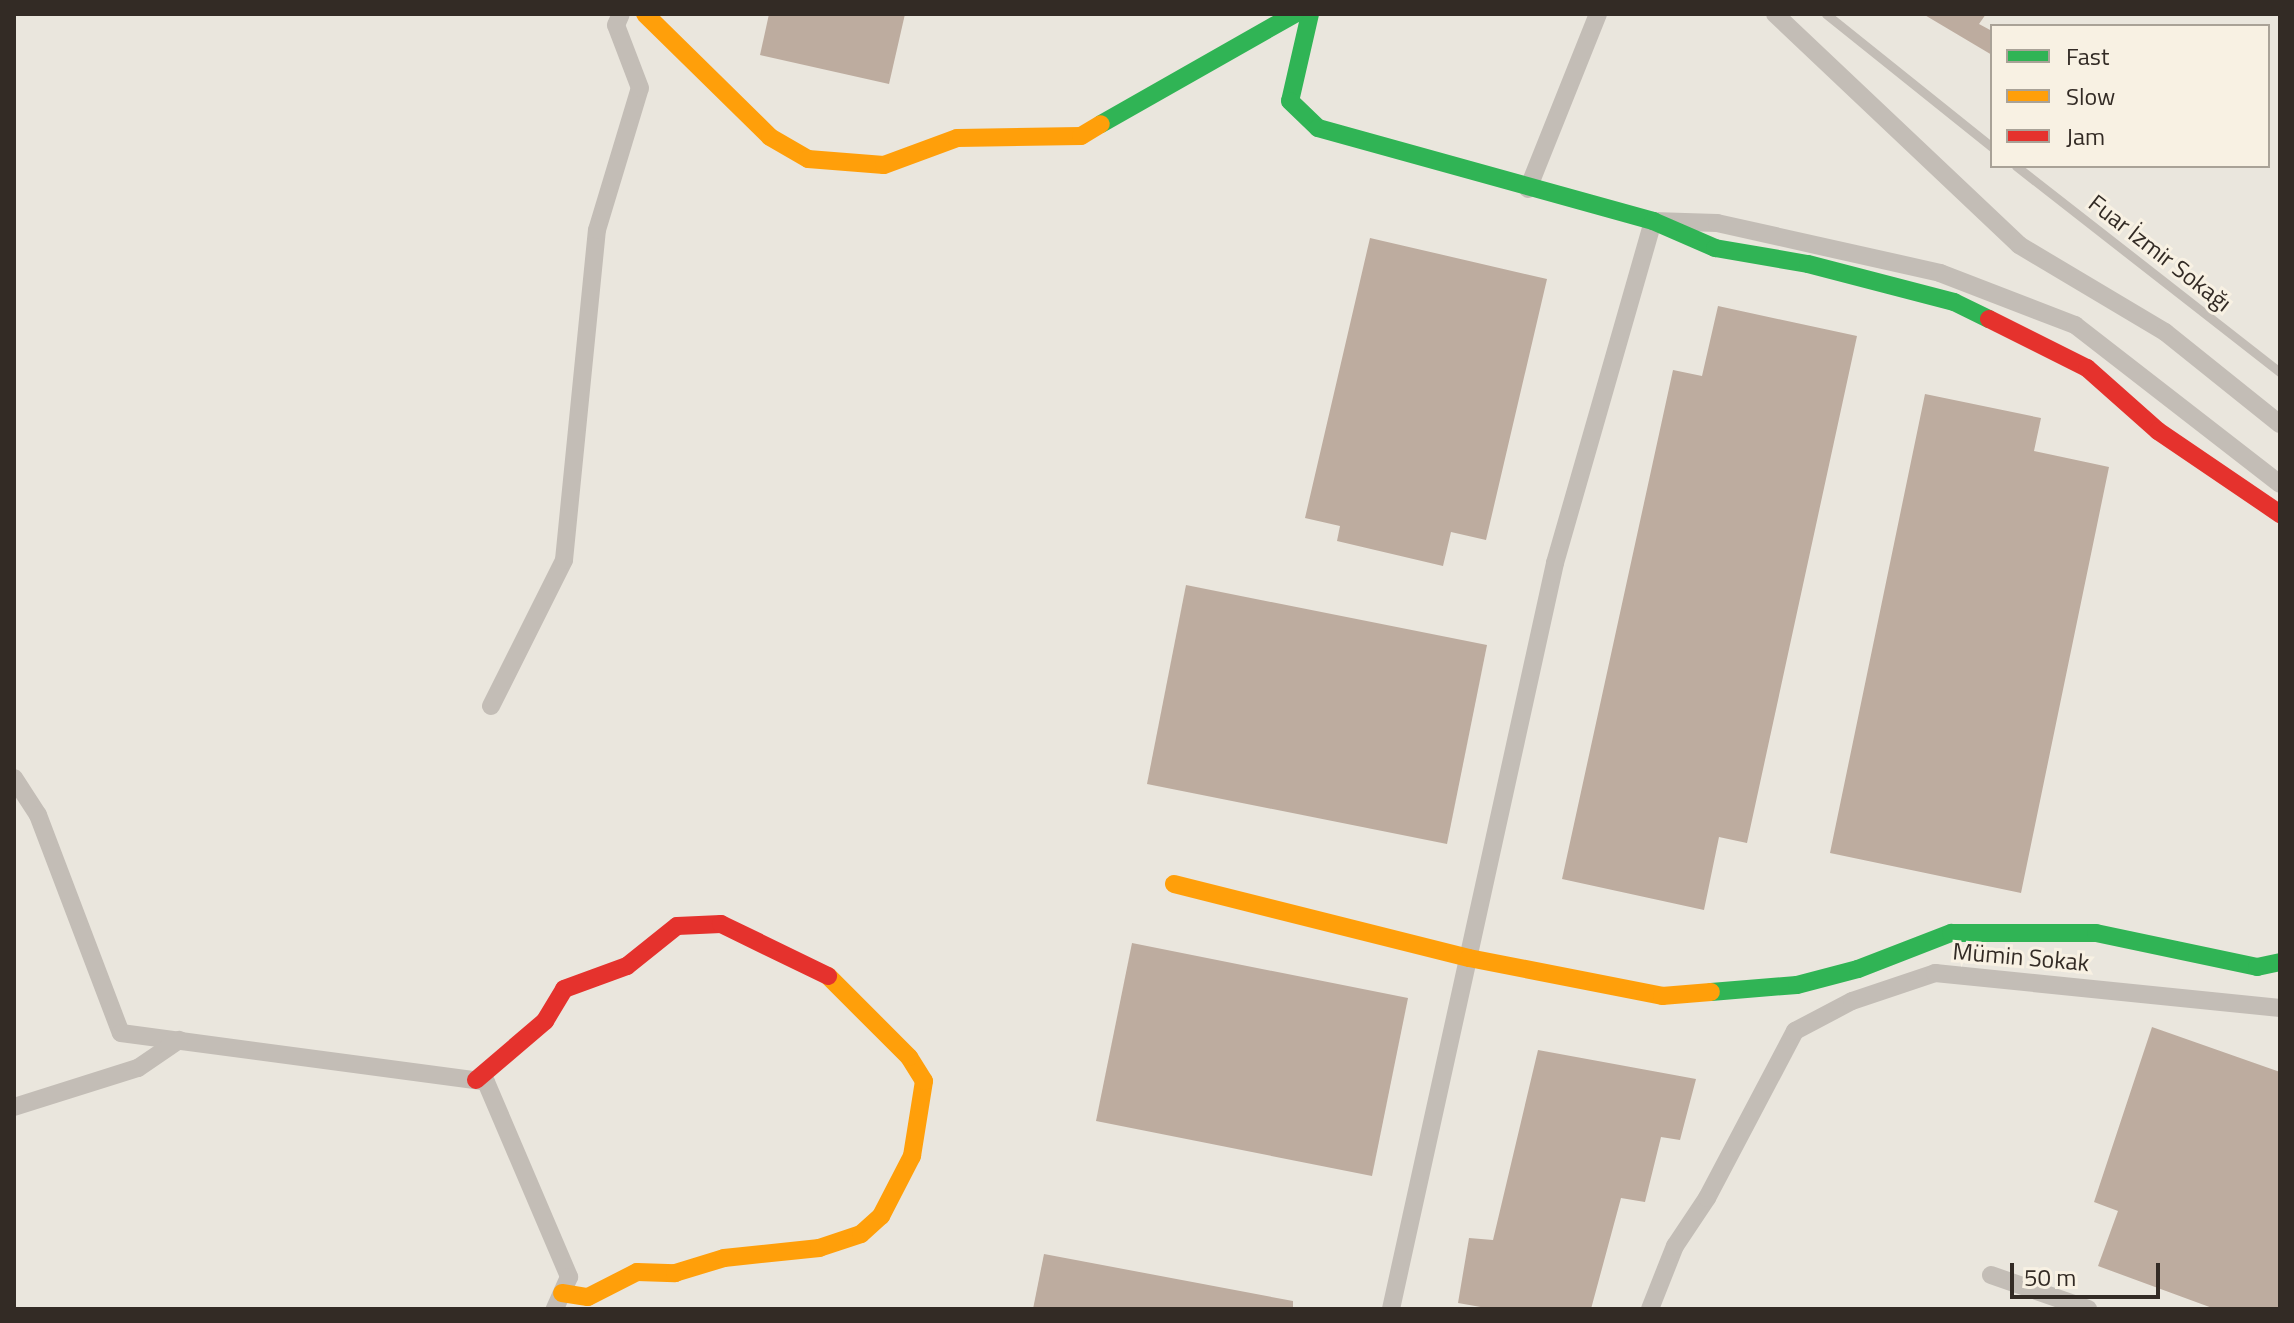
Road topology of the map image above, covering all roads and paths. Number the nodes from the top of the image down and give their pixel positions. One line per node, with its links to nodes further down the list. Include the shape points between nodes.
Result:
1 (621, 14): 16 (street, via 616,25 640,88 597,230 564,560)
2 (645, 14): 3 (street, via 770,137 808,159 884,165 957,138 1081,136)
3 (1295, 14)
4 (1310, 14): 10 (street, via 1290,101 1318,128)
5 (1598, 14): 10 (street)
6 (1775, 14): 13 (street, via 2019,245 2165,332)
7 (1826, 14): 8 (lane)
8 (1990, 145)
9 (2019, 168): 12 (lane, Fuar İzmir Sokağı)
10 (1528, 189): 11 (street)
11 (1653, 221): 14 (street, via 1717,223 1940,273 2075,325); 15 (street, via 1715,248 1808,264 1954,302 2087,368 2158,431); 19 (street, via 1555,563)
12 (2280, 372)
13 (2280, 424)
14 (2280, 484)
15 (2280, 514)
16 (491, 706)
17 (14, 778): 22 (street, via 38,815 121,1033)
18 (1174, 884): 19 (street)
19 (1469, 958): 20 (street, via 1662,996 1797,985 1858,969 1951,933 1982,931 2096,933 2257,967); 27 (street)
20 (2280, 962)
21 (2280, 1008): 28 (street, Mümin Sokak, via 1935,973 1852,1001 1795,1031 1707,1198 1675,1246)
22 (179, 1040): 23 (street); 24 (street, via 138,1068)
23 (476, 1080): 26 (street, via 486,1082 569,1277); 26 (street, via 545,1021 564,989 627,966 677,926 721,924 831,977 909,1057 924,1081 912,1156 881,1216 861,1234 819,1248 724,1258 675,1273 637,1272 588,1297)
24 (14, 1107)
25 (1991, 1275): 29 (street)
26 (559, 1301)
27 (1391, 1309)
28 (1650, 1309)
29 (2088, 1309)

